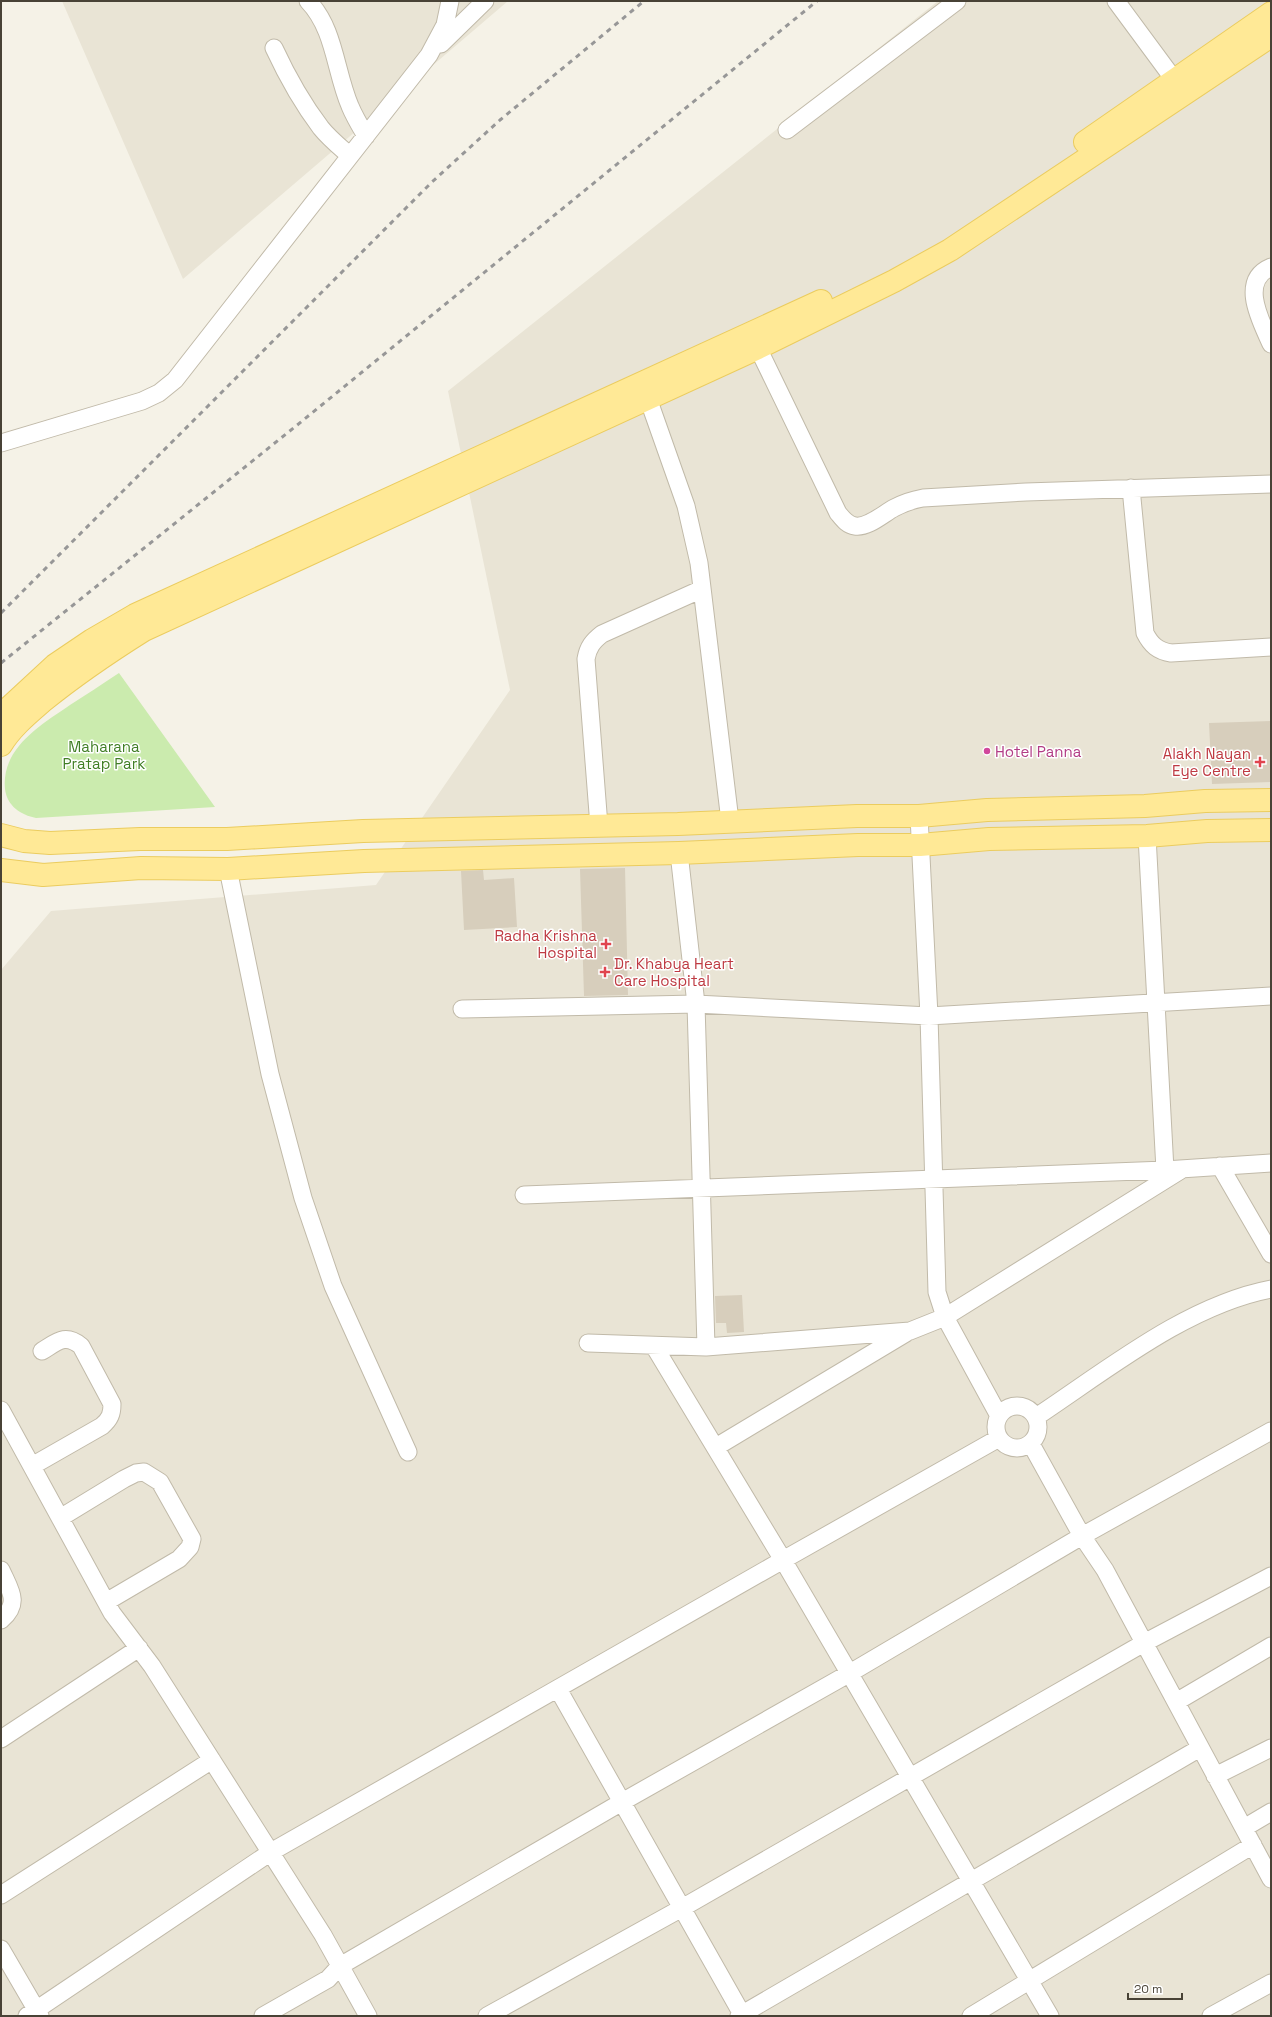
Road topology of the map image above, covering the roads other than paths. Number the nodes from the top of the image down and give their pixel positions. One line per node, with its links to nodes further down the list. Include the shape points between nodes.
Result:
1 (308, 1): 12 (street, via 325,25 350,106)
2 (450, 1): 9 (street, via 445,25)
3 (484, 1): 9 (street)
4 (957, 1): 11 (street)
5 (1116, 1): 10 (street)
6 (1271, 13): 10 (main road)
7 (1271, 36): 10 (main road)
8 (274, 48): 13 (street, via 305,105 322,129)
9 (429, 55): 12 (street)
10 (1180, 87): 16 (main road, via 950,250 894,281); 17 (main road, via 887,268)
11 (787, 130)
12 (366, 136): 13 (street)
13 (350, 156): 18 (street, via 175,380 159,393 142,401)
14 (1271, 268): 15 (street, via 1259,276 1253,294)
15 (1271, 344)
16 (758, 348): 17 (main road); 20 (street, via 838,513 853,526 869,523 910,500 923,498)
17 (645, 390): 21 (street, via 686,506); 23 (main road, via 135,615 55,665); 24 (main road, via 144,630 65,683 12,730)
18 (1, 443)
19 (1271, 484): 20 (street)
20 (1131, 488): 22 (street, via 1145,633 1150,643 1163,652 1171,653)
21 (702, 589): 27 (street); 28 (street, via 602,634 587,650)
22 (1271, 647)
23 (1, 715)
24 (1, 745)
25 (1271, 800): 26 (main road, via 987,810)
26 (919, 816): 27 (main road); 32 (street)
27 (730, 820): 28 (main road)
28 (599, 826): 30 (main road, via 363,832 227,840 140,838 57,843 24,841)
29 (1271, 830): 31 (main road, via 1206,831)
30 (1, 835)
31 (1147, 836): 32 (main road, via 989,840); 37 (street)
32 (920, 845): 33 (main road, via 858,845); 40 (street)
33 (679, 853): 34 (main road, via 364,861); 38 (street)
34 (228, 869): 35 (main road, via 141,868 43,875); 63 (street, via 270,1074 303,1198 334,1286)
35 (1, 870)
36 (1271, 996): 37 (street)
37 (1155, 1002): 40 (street); 44 (street)
38 (696, 1004): 39 (street); 40 (street); 46 (street)
39 (462, 1009)
40 (929, 1016): 45 (street)
41 (1271, 1163): 42 (street)
42 (1220, 1166): 43 (street); 48 (street)
43 (1183, 1169): 44 (street); 50 (street)
44 (1165, 1170): 45 (street)
45 (934, 1178): 46 (street); 50 (street, via 937,1292)
46 (702, 1189): 47 (street); 54 (street)
47 (524, 1195)
48 (1271, 1254)
49 (1271, 1289): 58 (street, via 1212,1306 1153,1340)
50 (945, 1317): 51 (street); 57 (street)
51 (910, 1331): 54 (street); 62 (street)
52 (588, 1343): 53 (street)
53 (654, 1346): 54 (street); 62 (street)
54 (706, 1348)
55 (42, 1351): 64 (street, via 66,1339 73,1339 81,1346 112,1404 112,1413 102,1426)
56 (1, 1410): 64 (street)
57 (999, 1416): 58 (street, via 1004,1410 1018,1406 1025,1407); 60 (street, via 996,1423)
58 (1036, 1417): 61 (street, via 1039,1431)
59 (1271, 1430): 66 (street)
60 (999, 1438): 61 (street, via 1017,1449); 67 (street)
61 (1031, 1444): 66 (street)
62 (716, 1448): 67 (street)
63 (408, 1452)
64 (32, 1466): 65 (street)
65 (60, 1518): 70 (street); 70 (street, via 124,1479 144,1472 160,1482 192,1539 190,1547 179,1559)
66 (1082, 1536): 72 (street); 75 (street)
67 (784, 1560): 75 (street); 76 (street)
68 (1, 1570): 71 (street, via 13,1602 9,1614)
69 (1271, 1576): 72 (street)
70 (106, 1602): 74 (street)
71 (1, 1620)
72 (1144, 1643): 77 (street); 83 (street)
73 (1271, 1646): 77 (street)
74 (139, 1648): 78 (street); 81 (street)
75 (850, 1674): 83 (street); 84 (street)
76 (558, 1689): 84 (street); 88 (street)
77 (1176, 1702): 79 (street)
78 (1, 1739)
79 (1200, 1748): 82 (street); 90 (street)
80 (1271, 1748): 82 (street)
81 (212, 1760): 88 (street); 91 (street)
82 (1215, 1776): 86 (street)
83 (911, 1778): 90 (street); 92 (street)
84 (622, 1802): 92 (street); 94 (street)
85 (1271, 1812): 86 (street)
86 (1244, 1828): 87 (street)
87 (1253, 1845): 89 (street); 95 (street)
88 (271, 1852): 94 (street); 97 (street)
89 (1271, 1878)
90 (972, 1882): 95 (street); 98 (street)
91 (1, 1895)
92 (682, 1908): 98 (street); 101 (street)
93 (1, 1949): 97 (street)
94 (340, 1966): 99 (street, via 328,1980); 100 (street)
95 (1030, 1981): 102 (street); 103 (street)
96 (1271, 1983): 104 (street)
97 (35, 2014)
98 (741, 2015)
99 (263, 2016)
100 (368, 2016)
101 (487, 2016)
102 (971, 2016)
103 (1050, 2016)
104 (1212, 2016)

